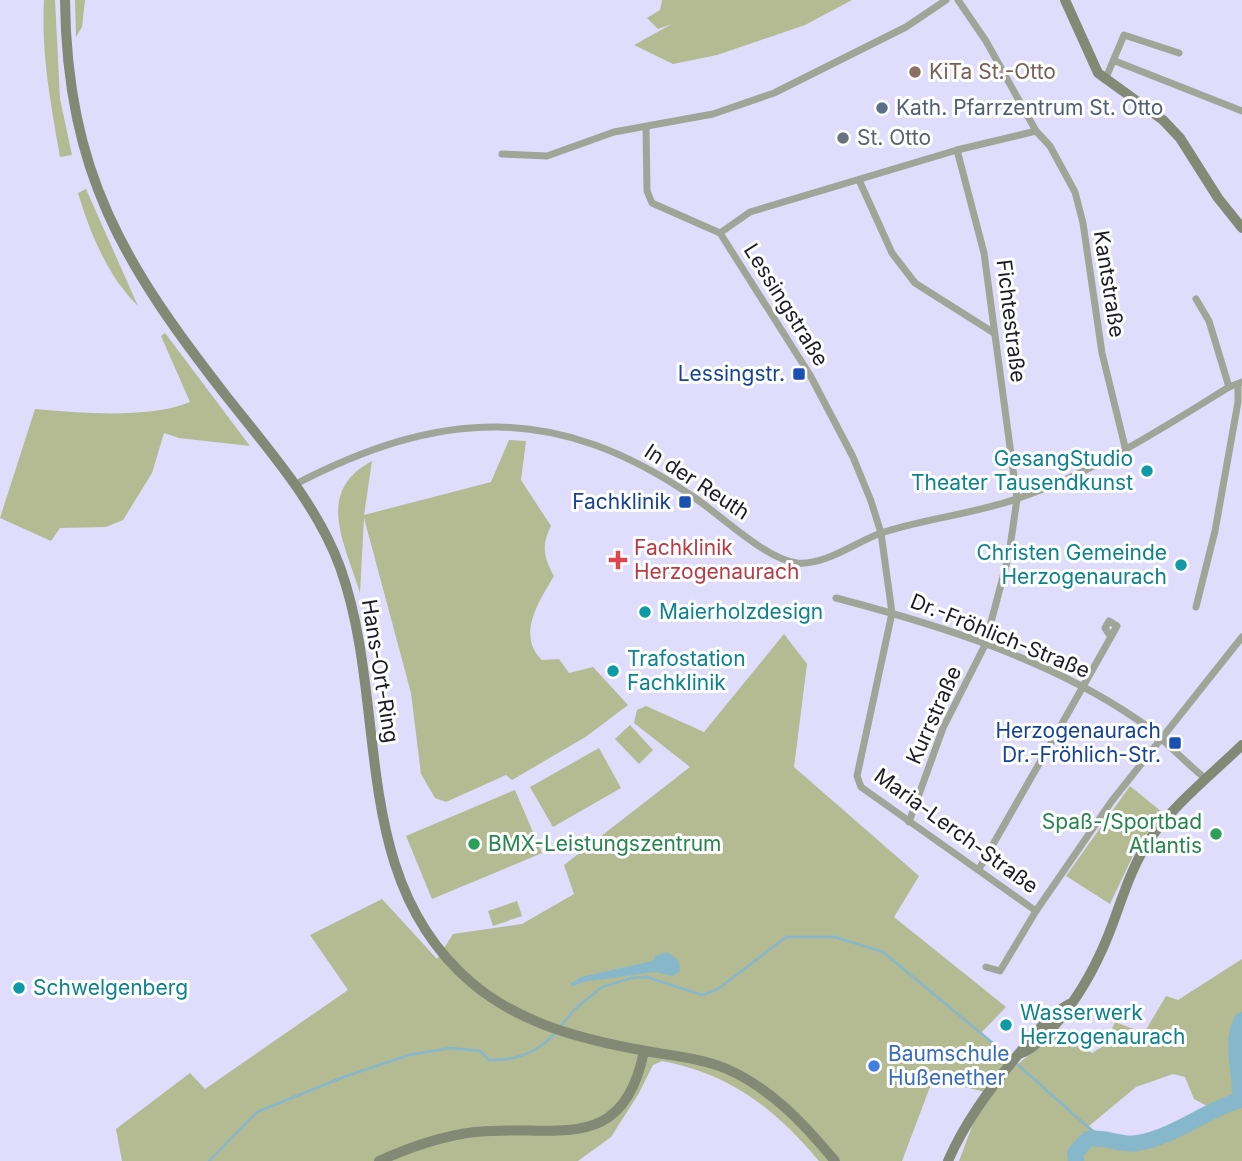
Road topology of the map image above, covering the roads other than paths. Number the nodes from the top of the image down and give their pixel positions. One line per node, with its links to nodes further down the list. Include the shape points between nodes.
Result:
1 (65, 0): 21 (main road, Hans-Ort-Ring, via 71,86 90,169 108,220 147,290)
2 (946, 0): 9 (street, via 906,27 774,93 713,114)
3 (958, 0): 10 (street, Kantstraße)
4 (1065, 0): 7 (main road)
5 (1179, 53): 6 (street, via 1124,35)
6 (1115, 61): 7 (street); 8 (street)
7 (1105, 80): 14 (main road, via 1163,120 1180,138)
8 (1242, 111)
9 (646, 128): 12 (street, via 614,132 547,156); 15 (street, Lessingstraße, via 647,191 652,203)
10 (1036, 131): 11 (street); 20 (street, Kantstraße, via 1050,146 1074,192 1083,223 1102,353)
11 (957, 150): 13 (street); 17 (street, Fichtestraße, via 984,253)
12 (502, 154)
13 (859, 180): 15 (street, via 750,212); 17 (street, via 892,253 915,283)
14 (1242, 228)
15 (720, 233): 23 (street, Lessingstraße, via 835,420 864,480)
16 (1196, 299): 19 (street, via 1209,321)
17 (994, 333): 22 (street, Fichtestraße)
18 (1240, 383): 19 (street); 25 (street, via 1215,531)
19 (1229, 387): 20 (street)
20 (1126, 451): 22 (street)
21 (294, 485): 23 (street, In der Reuth, via 348,457 421,435 502,427 565,433 653,469 770,553 796,563 811,563); 39 (main road, Hans-Ort-Ring, via 325,535 352,608 388,849 402,887 430,938 450,962 496,1001 527,1019)
22 (1017, 499): 23 (street); 29 (street, Kurrstraße, via 1009,554)
23 (881, 533): 26 (street, Lessingstraße)
24 (836, 598): 26 (street, Dr.-Fröhlich-Straße)
25 (1196, 607)
26 (892, 613): 29 (street, Dr.-Fröhlich-Straße); 33 (street, Lessingstraße)
27 (1242, 637): 31 (street)
28 (1111, 638): 30 (street)
29 (985, 645): 30 (street, Dr.-Fröhlich-Straße); 35 (street, Kurrstraße, via 943,728)
30 (1083, 686): 31 (street, Dr.-Fröhlich-Straße, via 1140,721); 36 (street)
31 (1161, 740): 34 (street, Dr.-Fröhlich-Straße); 37 (street, via 1111,802)
32 (1242, 745): 34 (main road)
33 (857, 776): 35 (street, Maria-Lerch-Straße, via 860,787)
34 (1206, 779): 42 (main road, via 1143,850 1096,963 1069,1004 1055,1012 1022,1047 970,1119)
35 (909, 822): 36 (street, Maria-Lerch-Straße)
36 (979, 869): 37 (street, Maria-Lerch-Straße)
37 (1036, 911): 38 (street, via 1000,971)
38 (986, 968)
39 (644, 1051): 40 (main road, via 633,1088 621,1105 588,1127 457,1134); 41 (main road, Hans-Ort-Ring, via 699,1060 760,1087 794,1114)
40 (379, 1161)
41 (835, 1161)
42 (948, 1161)

